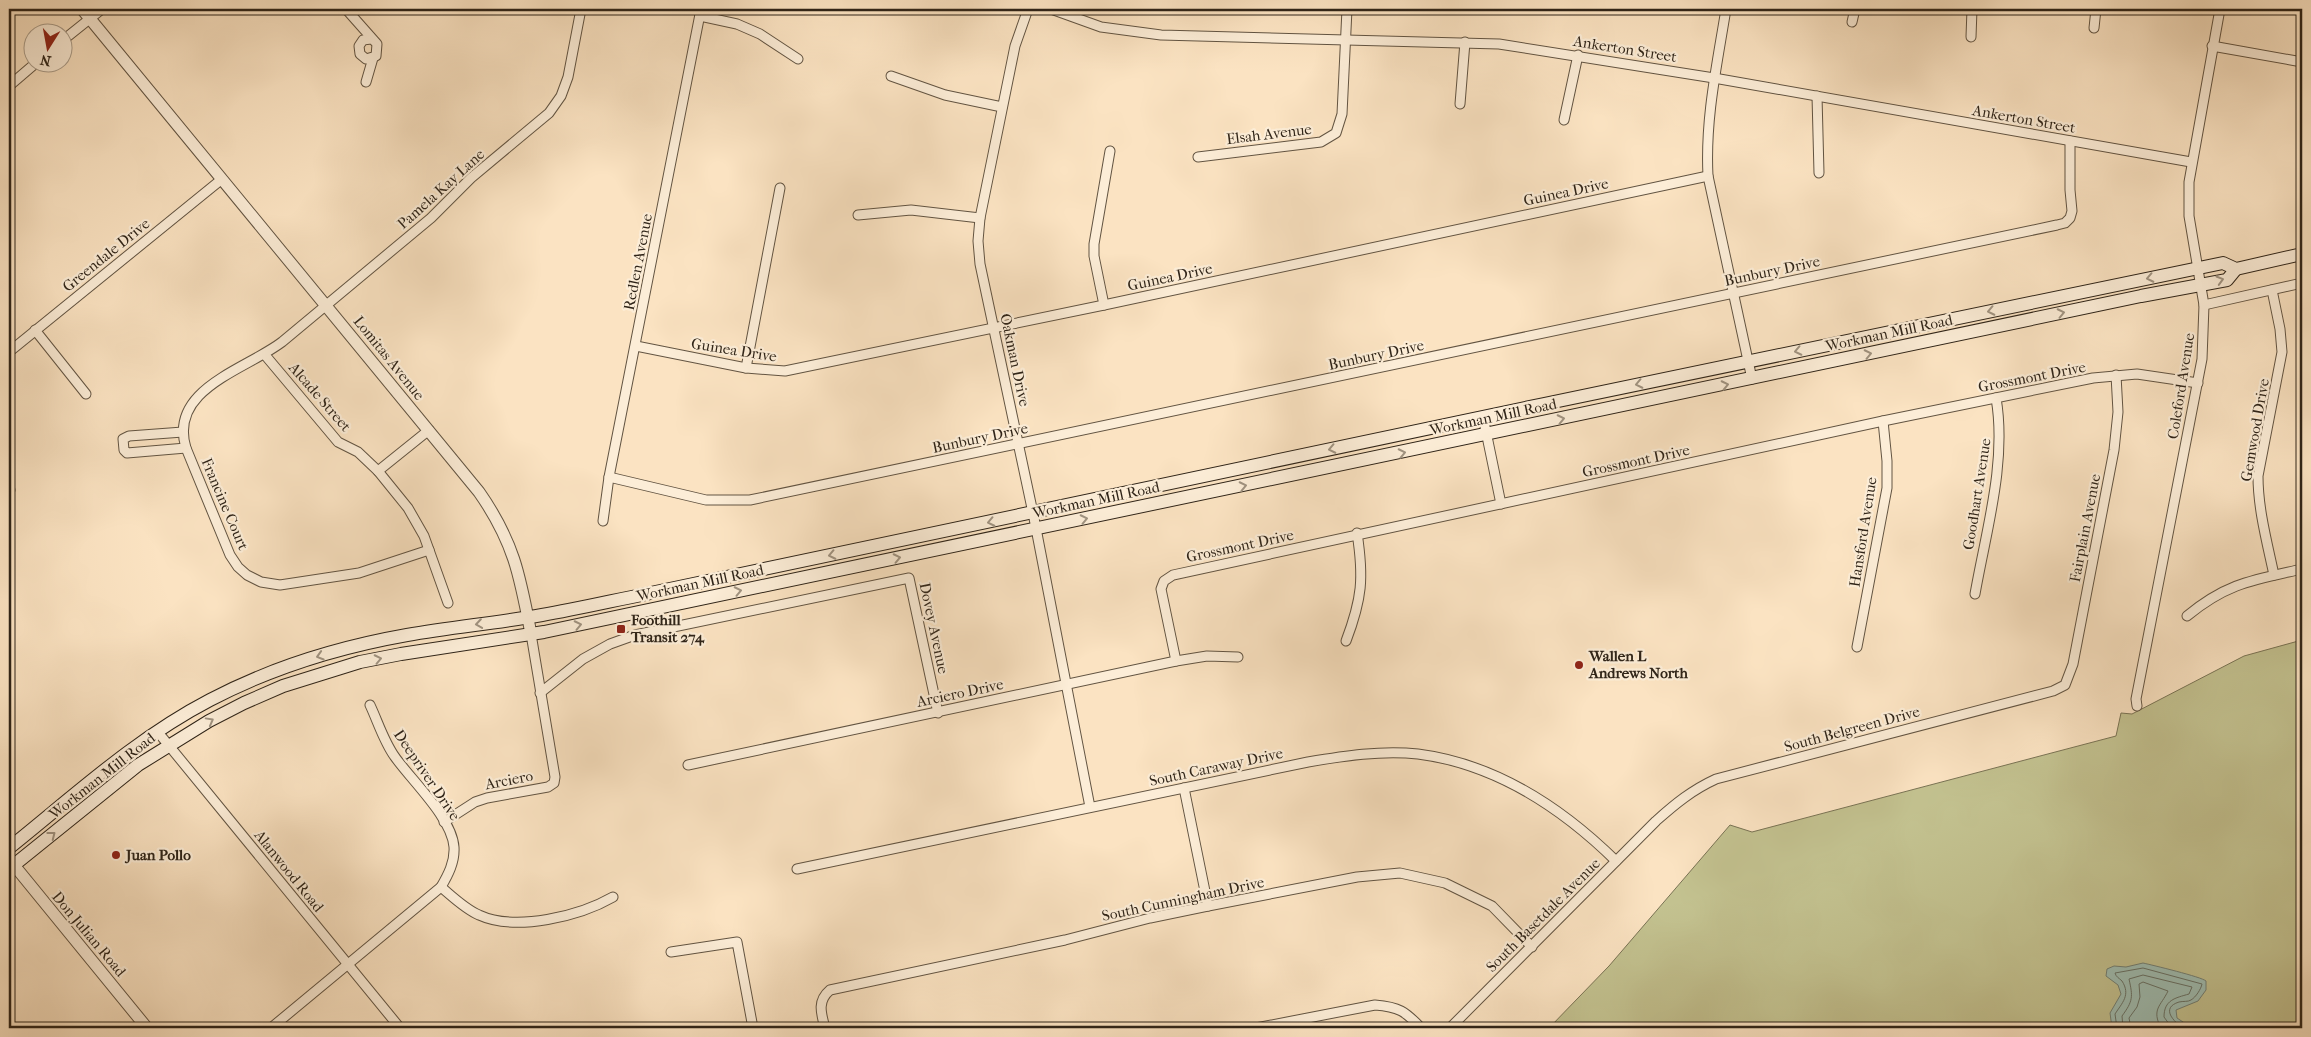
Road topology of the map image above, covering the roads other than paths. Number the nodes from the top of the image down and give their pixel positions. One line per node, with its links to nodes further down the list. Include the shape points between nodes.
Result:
1 (82, 9): 14 (street, Lomitas Avenue)
2 (102, 9): 14 (street)
3 (346, 9): 19 (street)
4 (581, 9): 54 (street, Pamela Kay Lane, via 568,77 561,96 549,113 471,178 432,218)
5 (1028, 9): 34 (street, Oakman Drive, via 1015,46)
6 (1051, 9): 20 (street, Ankerton Street, via 1101,27 1160,35)
7 (1347, 9): 20 (street, Elsah Avenue)
8 (1726, 9): 29 (street)
9 (1855, 9): 15 (street)
10 (1972, 9): 18 (street)
11 (2096, 9): 16 (street)
12 (2220, 9): 22 (street, Coleford Avenue)
13 (701, 12): 25 (street, via 760,34); 58 (street, Redlen Avenue)
14 (90, 18): 17 (street); 42 (street, Lomitas Avenue)
15 (1852, 22)
16 (2094, 28)
17 (72, 33)
18 (1971, 37)
19 (371, 40): 24 (street, via 379,48); 24 (street, via 360,43 358,51 366,59)
20 (1347, 40): 21 (street, Ankerton Street); 38 (street, Elsah Avenue, via 1342,114 1336,133 1321,142)
21 (1465, 42): 23 (street, Ankerton Street); 33 (street)
22 (2212, 46): 26 (street); 39 (street, Coleford Avenue)
23 (1578, 56): 29 (street, Ankerton Street); 35 (street)
24 (374, 58): 30 (street)
25 (798, 59)
26 (2302, 62)
27 (25, 72): 31 (street)
28 (891, 76): 34 (street, via 945,95)
29 (1714, 78): 32 (street, Ankerton Street); 41 (street, via 1706,143)
30 (366, 82)
31 (9, 86)
32 (1817, 96): 36 (street, Ankerton Street); 40 (street)
33 (1460, 104)
34 (1002, 107): 45 (street, Oakman Drive)
35 (1564, 120)
36 (2070, 141): 39 (street, Ankerton Street); 52 (street, Bunbury Drive, via 2072,211 2065,223)
37 (1110, 151): 55 (street, via 1094,244)
38 (1198, 158)
39 (2191, 162): 47 (street, Coleford Avenue, via 2190,216)
40 (1819, 173)
41 (1708, 176): 52 (street); 55 (street, Guinea Drive)
42 (222, 179): 54 (street, Lomitas Avenue); 57 (street, Greendale Drive)
43 (780, 188): 62 (street)
44 (858, 215): 45 (street, via 912,210)
45 (980, 218): 56 (street, Oakman Drive, via 980,264)
46 (2302, 254): 48 (main road, Workman Mill Road)
47 (2198, 268): 48 (main road, Workman Mill Road, via 2223,263); 50 (street, Coleford Avenue); 61 (main road, Workman Mill Road, one-way to 61)
48 (2236, 269): 50 (main road, Workman Mill Road, one-way to 48, via 2227,280)
49 (2302, 284): 51 (street)
50 (2200, 285): 53 (street, Coleford Avenue); 64 (main road, Workman Mill Road, one-way to 50)
51 (2272, 290): 53 (street); 84 (street, Gemwood Drive, via 2282,352 2258,486)
52 (1734, 294): 61 (street); 73 (street, Bunbury Drive)
53 (2204, 305): 65 (street, Coleford Avenue, via 2204,339)
54 (326, 306): 60 (street, Pamela Kay Lane); 70 (street, Lomitas Avenue)
55 (1104, 306): 56 (street, Guinea Drive)
56 (994, 328): 62 (street, Guinea Drive, via 785,371); 73 (street, Oakman Drive)
57 (35, 330): 59 (street, Greendale Drive); 66 (street)
58 (636, 346): 62 (street, Guinea Drive); 76 (street, Redlen Avenue)
59 (9, 352)
60 (266, 355): 71 (street, via 209,387 188,410); 75 (street, Alcade Street, via 338,442 358,452)
61 (1748, 361): 64 (street); 68 (main road, Workman Mill Road, one-way to 68)
62 (746, 368)
63 (2116, 375): 65 (street, Grossmont Drive, via 2156,376); 67 (street, Grossmont Drive); 95 (street, Fairplain Avenue, via 2118,412 2114,450 2073,664)
64 (1752, 379): 72 (main road, Workman Mill Road, one-way to 64)
65 (2198, 383): 98 (street, Coleford Avenue)
66 (86, 394)
67 (1996, 398): 69 (street, Grossmont Drive); 85 (street, Goodhart Avenue, via 1999,462)
68 (1483, 417): 72 (street); 78 (main road, Workman Mill Road, one-way to 78)
69 (1883, 421): 77 (street, Grossmont Drive); 91 (street, Hansford Avenue, via 1886,488)
70 (429, 430): 75 (street); 88 (street, Lomitas Avenue, via 479,492 501,526 513,554)
71 (182, 432): 74 (street, Francine Court); 74 (street, via 129,436 122,445 128,452)
72 (1487, 435): 77 (street); 80 (main road, Workman Mill Road, one-way to 72)
73 (1018, 444): 76 (street, Bunbury Drive, via 750,500 706,500); 78 (street, Oakman Drive)
74 (186, 448): 82 (street, Francine Court, via 230,555 238,567 261,582 280,585 359,573)
75 (378, 471): 82 (street, Alcade Street, via 416,520)
76 (609, 477): 79 (street, Redlen Avenue)
77 (1501, 504): 81 (street, Grossmont Drive)
78 (1033, 513): 80 (street, Oakman Drive); 88 (main road, Workman Mill Road, one-way to 88)
79 (603, 521)
80 (1036, 529): 89 (main road, Workman Mill Road, one-way to 80); 94 (street, Oakman Drive)
81 (1357, 533): 90 (street, via 1362,588); 93 (street, Grossmont Drive, via 1294,550 1173,574 1164,581 1161,589)
82 (429, 550): 86 (street, Alcade Street)
83 (2302, 569): 84 (street)
84 (2274, 575): 87 (street, via 2224,589)
85 (1975, 594)
86 (448, 603)
87 (2187, 616)
88 (527, 617): 89 (street, Lomitas Avenue); 100 (main road, Workman Mill Road, one-way to 100, via 407,635 335,651 235,688)
89 (531, 634): 96 (street, Lomitas Avenue); 101 (main road, Workman Mill Road, one-way to 89, via 244,703 321,673 401,654)
90 (1346, 641)
91 (1856, 647)
92 (1238, 658): 93 (street, Arciero Drive, via 1207,656)
93 (1176, 661): 94 (street, Arciero Drive)
94 (1065, 684): 99 (street, Arciero Drive); 105 (street, Oakman Drive)
95 (2066, 685): 106 (street, South Belgreen Drive, via 2052,692 1716,779 1683,797)
96 (540, 692): 99 (street, Dovey Avenue, via 583,659 635,635 909,578); 103 (street, Lomitas Avenue)
97 (370, 705): 107 (street, Deepriver Drive, via 394,756)
98 (2137, 706)
99 (938, 713): 102 (street, Arciero Drive)
100 (157, 731): 101 (street, Alanwood Road); 108 (main road, Workman Mill Road, via 94,777)
101 (168, 745): 110 (main road, Workman Mill Road, one-way to 101); 117 (street, Alanwood Road)
102 (688, 764)
103 (554, 783): 107 (street, Arciero, via 475,802)
104 (1184, 788): 105 (street, South Caraway Drive); 109 (street, South Caraway Drive, via 1341,756 1390,753 1444,758 1500,776 1532,794 1578,826); 114 (street)
105 (1090, 807): 111 (street, South Caraway Drive)
106 (1656, 821): 109 (street, South Basetdale Avenue)
107 (444, 822): 112 (street, Deepriver Drive, via 454,847 449,874)
108 (9, 848)
109 (1616, 861): 115 (street, South Basetdale Avenue)
110 (10, 864): 118 (street, Don Julian Road)
111 (797, 868)
112 (441, 888): 113 (street, via 479,915 499,921 519,922 594,908); 117 (street, Deepriver Drive)
113 (613, 897)
114 (1208, 906): 115 (street, South Cunningham Drive, via 1357,877 1400,873 1445,883 1492,906); 122 (street, South Cunningham Drive, via 830,990 822,996 820,1009)
115 (1532, 948): 125 (street, South Basetdale Avenue)
116 (671, 952): 121 (street, via 737,942)
117 (348, 966): 119 (street, Deepriver Drive); 120 (street, Alanwood Road)
118 (147, 1028)
119 (271, 1028)
120 (400, 1028)
121 (753, 1028)
122 (825, 1028)
123 (1256, 1028): 124 (street, via 1375,1004 1395,1007)
124 (1422, 1028)
125 (1450, 1028)

